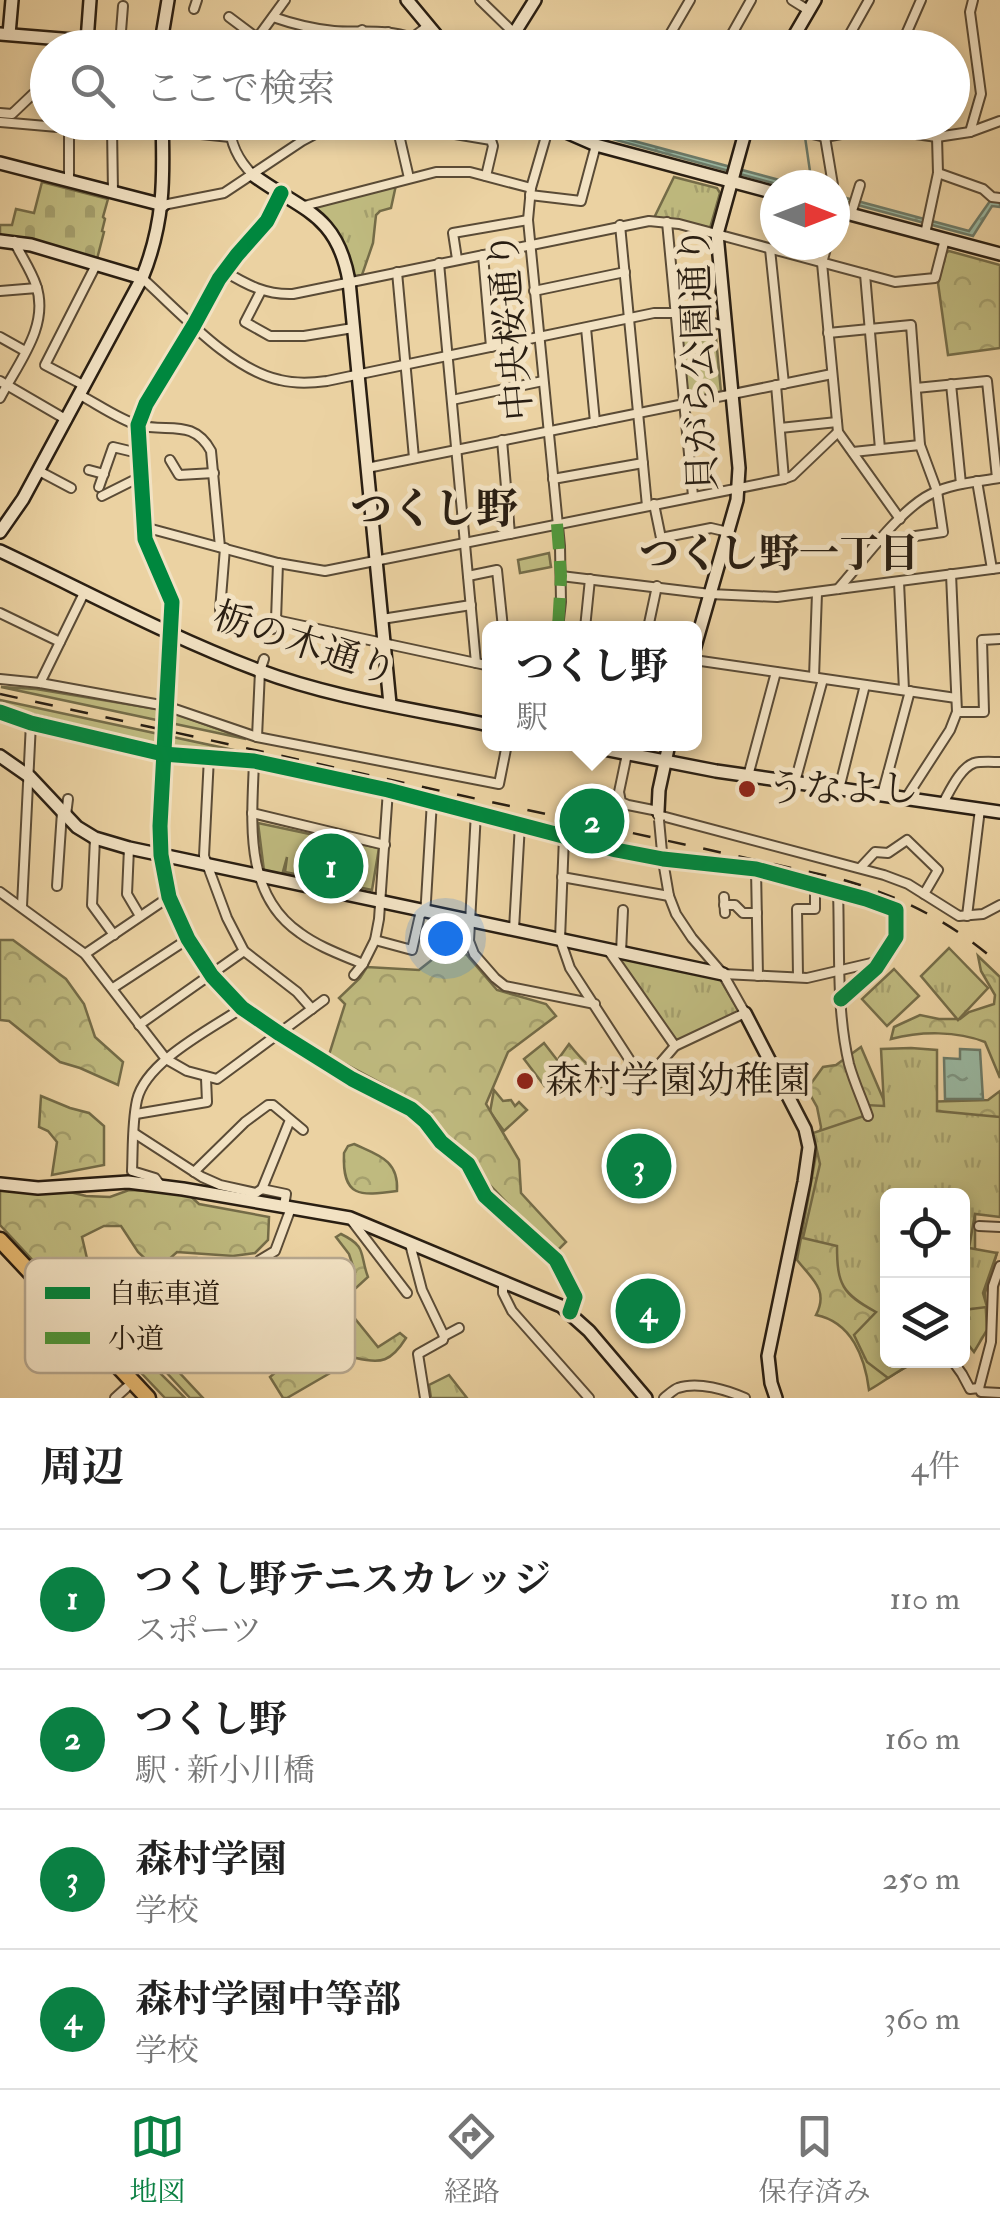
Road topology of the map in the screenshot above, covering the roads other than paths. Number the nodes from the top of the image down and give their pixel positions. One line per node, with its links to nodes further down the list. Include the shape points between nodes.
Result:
1 (12, 0): 34 (street)
2 (90, 0): 19 (street)
3 (168, 0): 21 (street)
4 (285, 0): 16 (street)
5 (406, 0): 18 (street)
6 (480, 0): 27 (street)
7 (534, 0): 28 (street)
8 (690, 0): 29 (street)
9 (751, 0): 30 (street)
10 (792, 0): 14 (street)
11 (869, 0): 32 (street)
12 (922, 0): 33 (street)
13 (973, 0): 41 (street, via 981,94)
14 (812, 5): 31 (street)
15 (123, 6): 20 (street)
16 (273, 17): 23 (street); 24 (street)
17 (228, 18): 22 (street)
18 (428, 26): 25 (street); 26 (street)
19 (88, 30)
20 (121, 30)
21 (163, 30)
22 (246, 30)
23 (264, 30)
24 (329, 30)
25 (423, 30)
26 (431, 30)
27 (511, 30)
28 (516, 30)
29 (672, 30)
30 (734, 30)
31 (797, 30)
32 (852, 30)
33 (908, 30)
34 (4, 34): 35 (street)
35 (30, 36)
36 (30, 97): 37 (street, via 12,114)
37 (0, 113)
38 (1000, 121): 41 (street)
39 (0, 122): 40 (street)
40 (30, 125)
41 (970, 132)
42 (69, 140): 61 (street)
43 (112, 140): 65 (street)
44 (162, 140): 69 (street)
45 (233, 140): 58 (street)
46 (306, 140): 58 (street)
47 (400, 140): 60 (street)
48 (491, 140): 59 (street)
49 (542, 140): 66 (street, 中央桜通り)
50 (596, 140): 66 (street, via 581,200)
51 (602, 140): 62 (street)
52 (743, 140): 62 (street, 貝がら公園通り)
53 (826, 140): 56 (street)
54 (938, 140): 57 (street)
55 (0, 164): 61 (street)
56 (831, 170)
57 (938, 172): 68 (street); 77 (street)
58 (254, 175): 67 (street); 69 (street, via 215,196)
59 (486, 176): 60 (street, via 454,170); 66 (street)
60 (408, 178): 70 (street)
61 (70, 180): 65 (street)
62 (730, 181): 64 (street); 76 (street, 貝がら公園通り)
63 (860, 185): 71 (street)
64 (760, 190)
65 (113, 192): 69 (street)
66 (531, 192): 73 (street, 中央桜通り)
67 (281, 193): 70 (street); 92 (street, via 267,221)
68 (1000, 198)
69 (162, 204): 96 (street)
70 (304, 206): 97 (street, via 338,242)
71 (854, 206): 72 (street); 77 (street)
72 (850, 207)
73 (528, 220): 81 (street, 中央桜通り); 85 (street, via 453,234)
74 (667, 222): 75 (street); 76 (street); 102 (street)
75 (620, 225): 81 (street); 94 (street)
76 (718, 234): 82 (street); 105 (street, 貝がら公園通り)
77 (926, 234): 79 (street)
78 (0, 240): 80 (street)
79 (945, 240): 84 (street); 95 (street, via 934,278 895,282)
80 (14, 242): 91 (street); 98 (street)
81 (530, 245): 83 (street); 101 (street, 中央桜通り)
82 (760, 246)
83 (482, 254): 85 (street); 112 (street)
84 (1000, 254)
85 (457, 259): 89 (street)
86 (771, 260): 120 (street)
87 (811, 260): 90 (street)
88 (823, 260): 90 (street)
89 (439, 263): 93 (street); 114 (street)
90 (822, 263): 95 (street); 109 (street)
91 (96, 264): 96 (street); 123 (street, via 45,365)
92 (224, 272): 100 (street); 104 (street)
93 (398, 272): 97 (street); 115 (street)
94 (625, 272): 101 (street); 103 (street)
95 (864, 274): 108 (street)
96 (142, 278): 104 (street); 123 (street)
97 (349, 282): 100 (street, via 294,294); 106 (street)
98 (37, 288): 99 (street); 113 (street, via 38,326)
99 (0, 291)
100 (261, 291): 106 (street, via 245,322 270,336)
101 (534, 291): 111 (street, 中央桜通り)
102 (676, 313): 103 (street); 105 (street); 129 (street)
103 (629, 319): 107 (street); 130 (street)
104 (194, 325): 117 (street, via 265,376 310,383); 133 (street)
105 (725, 326): 124 (street, 貝がら公園通り)
106 (354, 328): 117 (street)
107 (586, 328): 111 (street); 132 (street)
108 (870, 328): 109 (street); 122 (street, via 910,325); 139 (street)
109 (828, 333): 116 (street)
110 (0, 337): 113 (street)
111 (539, 338): 112 (street); 118 (street, 中央桜通り)
112 (491, 347): 114 (street)
113 (26, 351): 119 (street)
114 (448, 356): 115 (street); 126 (street)
115 (406, 365): 117 (street); 143 (street)
116 (832, 374): 120 (street); 134 (street)
117 (358, 375): 146 (street)
118 (543, 381): 126 (street); 136 (street, 中央桜通り)
119 (3, 383): 125 (street); 131 (street)
120 (780, 384): 124 (street); 135 (street)
121 (952, 384): 122 (street); 128 (street, via 988,380); 156 (street)
122 (916, 388): 138 (street)
123 (82, 390): 131 (street); 133 (street)
124 (732, 394): 129 (street); 157 (street, 貝がら公園通り)
125 (0, 398)
126 (452, 400): 140 (street)
127 (1000, 402): 128 (street)
128 (990, 403): 153 (street)
129 (684, 404): 130 (street); 160 (street)
130 (638, 413): 132 (street); 145 (street)
131 (66, 420): 148 (street)
132 (595, 422): 136 (street)
133 (138, 425): 142 (street); 150 (street, via 194,432 211,451)
134 (838, 427): 135 (street); 141 (street); 152 (street)
135 (780, 428): 152 (street)
136 (548, 431): 137 (street); 154 (street, 中央桜通り)
137 (502, 440): 140 (street); 167 (street)
138 (920, 445): 139 (street); 159 (street)
139 (880, 449): 141 (street)
140 (456, 450): 143 (street); 169 (street)
141 (852, 452): 162 (street)
142 (138, 453): 149 (street, via 113,447); 151 (street)
143 (414, 458): 146 (street)
144 (170, 460): 150 (street, via 179,475)
145 (643, 462): 154 (street); 161 (street)
146 (367, 468): 172 (street)
147 (89, 470): 149 (street)
148 (39, 471): 158 (street); 165 (street)
149 (104, 474): 151 (street, via 101,492)
150 (214, 474): 170 (street)
151 (140, 477): 164 (street)
152 (784, 478): 157 (street)
153 (998, 478): 155 (street)
154 (553, 479): 163 (street, 中央桜通り)
155 (977, 482): 156 (street); 174 (street)
156 (962, 484): 159 (street)
157 (738, 487): 160 (street); 166 (street, 貝がら公園通り)
158 (71, 488)
159 (936, 491): 162 (street); 168 (street, via 944,532)
160 (693, 496): 161 (street)
161 (651, 505): 163 (street); 166 (street, via 661,538 711,528)
162 (900, 519): 168 (street)
163 (558, 524): 167 (street); 177 (street, 中央桜通り)
164 (144, 526): 170 (street); 194 (street, via 170,594)
165 (0, 532)
166 (728, 532): 184 (street, 貝がら公園通り)
167 (510, 534): 169 (street)
168 (881, 540): 181 (street)
169 (465, 543): 172 (street); 176 (street)
170 (222, 547): 173 (street); 186 (street)
171 (0, 551): 182 (street, 栃の木通り)
172 (376, 561): 173 (street, via 325,571); 188 (street)
173 (278, 563): 197 (street, via 274,625)
174 (996, 568): 175 (street)
175 (951, 574): 179 (street); 208 (street)
176 (468, 576): 185 (street); 189 (street, via 497,570)
177 (561, 576): 178 (street); 190 (street, 中央桜通り)
178 (590, 578): 180 (street); 191 (street)
179 (899, 582): 181 (street); 207 (street)
180 (657, 586): 184 (street); 192 (street)
181 (838, 589): 183 (street)
182 (84, 591): 194 (street, 栃の木通り); 196 (street)
183 (817, 593): 184 (street); 203 (street)
184 (710, 594): 193 (street, 貝がら公園通り)
185 (471, 605): 188 (street); 199 (street)
186 (220, 610)
187 (0, 614): 196 (street)
188 (382, 619): 197 (street)
189 (502, 621)
190 (558, 621)
191 (586, 621)
192 (650, 621)
193 (702, 622)
194 (171, 631): 201 (street, 栃の木通り); 210 (street)
195 (1000, 640): 212 (street, via 982,640 984,712)
196 (60, 642): 205 (street)
197 (384, 644): 199 (street); 209 (street)
198 (702, 661): 202 (street)
199 (476, 663): 200 (street)
200 (482, 664)
201 (262, 665): 209 (street, 栃の木通り, via 330,692); 215 (street)
202 (776, 672): 203 (street); 228 (street)
203 (819, 678): 206 (street); 229 (street)
204 (0, 679): 205 (street)
205 (40, 683): 210 (street)
206 (865, 684): 207 (street); 230 (street)
207 (907, 690): 208 (street); 232 (street)
208 (956, 698): 212 (street)
209 (390, 704): 214 (street, 栃の木通り)
210 (166, 711): 215 (street)
211 (0, 712): 213 (street)
212 (957, 712): 234 (street)
213 (31, 722): 220 (street); 227 (street)
214 (482, 723)
215 (257, 737): 217 (street, via 500,784)
216 (164, 742): 220 (street)
217 (507, 751)
218 (612, 751): 221 (street)
219 (667, 751): 225 (street)
220 (163, 754): 223 (street); 248 (street)
221 (627, 754): 225 (street); 242 (street, via 621,802)
222 (0, 756): 227 (street)
223 (209, 757): 224 (street); 250 (street)
224 (254, 761): 231 (street); 240 (street)
225 (664, 762): 228 (street); 242 (street)
226 (1000, 762): 236 (street, via 968,766)
227 (30, 776): 241 (street); 265 (street)
228 (748, 776): 229 (street)
229 (795, 782): 230 (street)
230 (839, 788): 232 (street)
231 (388, 790): 235 (street); 246 (street)
232 (882, 795): 234 (street)
233 (68, 798): 241 (street)
234 (906, 798): 236 (street)
235 (432, 801): 238 (street); 266 (street)
236 (943, 804): 237 (street)
237 (980, 809): 239 (street); 270 (street)
238 (476, 812): 243 (street); 271 (street)
239 (1000, 812)
240 (252, 813): 246 (street); 253 (street)
241 (64, 814): 245 (street); 256 (street)
242 (658, 815): 249 (street, bridge); 251 (street)
243 (520, 824): 244 (street); 272 (street)
244 (564, 836): 249 (street); 254 (street)
245 (96, 838): 247 (street); 273 (street, via 92,905)
246 (385, 844): 262 (street)
247 (129, 848): 248 (street); 269 (street, via 127,894)
248 (160, 854): 250 (street); 261 (street)
249 (662, 856): 252 (street); 260 (street)
250 (205, 864): 253 (street); 277 (street)
251 (861, 868): 259 (street); 259 (street, via 876,852 888,853 907,840 938,870)
252 (756, 870): 255 (street); 268 (street)
253 (258, 875): 262 (street); 281 (street, via 295,930)
254 (562, 877): 260 (street); 275 (street)
255 (815, 885): 257 (street); 287 (street, via 816,909 797,910)
256 (58, 886)
257 (838, 891): 280 (street, via 896,910 896,937); 282 (street)
258 (0, 892): 265 (street)
259 (924, 894): 270 (street)
260 (669, 896): 283 (street, via 683,926)
261 (169, 897): 269 (street); 274 (street)
262 (381, 902): 266 (street); 276 (street)
263 (1000, 904): 270 (street)
264 (724, 905): 268 (street)
265 (22, 906): 279 (street)
266 (425, 910): 271 (street); 276 (street, via 412,950)
267 (623, 910): 278 (street)
268 (757, 913): 286 (street)
269 (140, 916): 273 (street)
270 (967, 916)
271 (470, 920): 272 (street); 291 (street, via 471,948 505,986)
272 (514, 929): 275 (street)
273 (114, 935): 279 (street)
274 (188, 938): 285 (street); 288 (street)
275 (560, 939): 278 (street); 291 (street)
276 (375, 940): 281 (street)
277 (244, 951): 285 (street); 293 (street)
278 (614, 951): 283 (street); 297 (street)
279 (85, 954): 288 (street)
280 (880, 961): 282 (street); 289 (street)
281 (363, 964): 284 (street)
282 (840, 972): 287 (street); 289 (street)
283 (722, 974): 286 (street); 294 (street)
284 (354, 975)
285 (212, 976): 292 (street); 295 (street)
286 (758, 976): 287 (street)
287 (798, 976)
288 (113, 988): 295 (street)
289 (841, 999): 301 (street, via 849,1062)
290 (324, 1000): 293 (street)
291 (595, 1004): 297 (street, via 644,1082)
292 (242, 1008): 296 (street); 298 (street)
293 (312, 1009): 296 (street)
294 (745, 1013): 297 (street); 338 (street, via 809,1148 768,1356)
295 (139, 1025): 298 (street)
296 (280, 1034): 299 (street, via 216,1079); 323 (street, via 425,1121 468,1164 485,1196 556,1260 574,1297)
297 (675, 1046)
298 (166, 1059): 299 (street); 300 (street, via 146,1081)
299 (206, 1078): 300 (street, via 207,1102)
300 (136, 1114): 304 (street)
301 (868, 1116)
302 (290, 1120): 303 (street); 305 (street, via 268,1105); 308 (street)
303 (303, 1130)
304 (134, 1133): 305 (street); 307 (street, via 132,1171)
305 (194, 1172): 308 (street, via 220,1185)
306 (0, 1184): 307 (street)
307 (160, 1186): 309 (street)
308 (262, 1189): 309 (street, via 286,1194)
309 (287, 1207): 310 (street); 316 (street, via 275,1251)
310 (350, 1218): 314 (street); 321 (street)
311 (979, 1226): 312 (street)
312 (1000, 1226)
313 (0, 1240): 318 (highway)
314 (410, 1242): 320 (street); 325 (street, via 422,1290)
315 (0, 1253): 319 (highway)
316 (263, 1258)
317 (1000, 1266): 322 (street)
318 (25, 1267)
319 (25, 1281)
320 (503, 1282): 323 (street); 334 (street, via 512,1312)
321 (407, 1293)
322 (996, 1296): 329 (street)
323 (570, 1312): 335 (street)
324 (459, 1328): 325 (street)
325 (444, 1336): 333 (street, via 418,1354)
326 (957, 1368): 329 (street, via 970,1388)
327 (106, 1373): 331 (highway)
328 (124, 1373): 332 (highway)
329 (980, 1388): 330 (street)
330 (1000, 1394)
331 (126, 1395)
332 (148, 1398)
333 (425, 1398)
334 (589, 1398)
335 (646, 1398)
336 (664, 1398): 337 (street, via 676,1388 696,1386)
337 (745, 1398)
338 (776, 1398)

